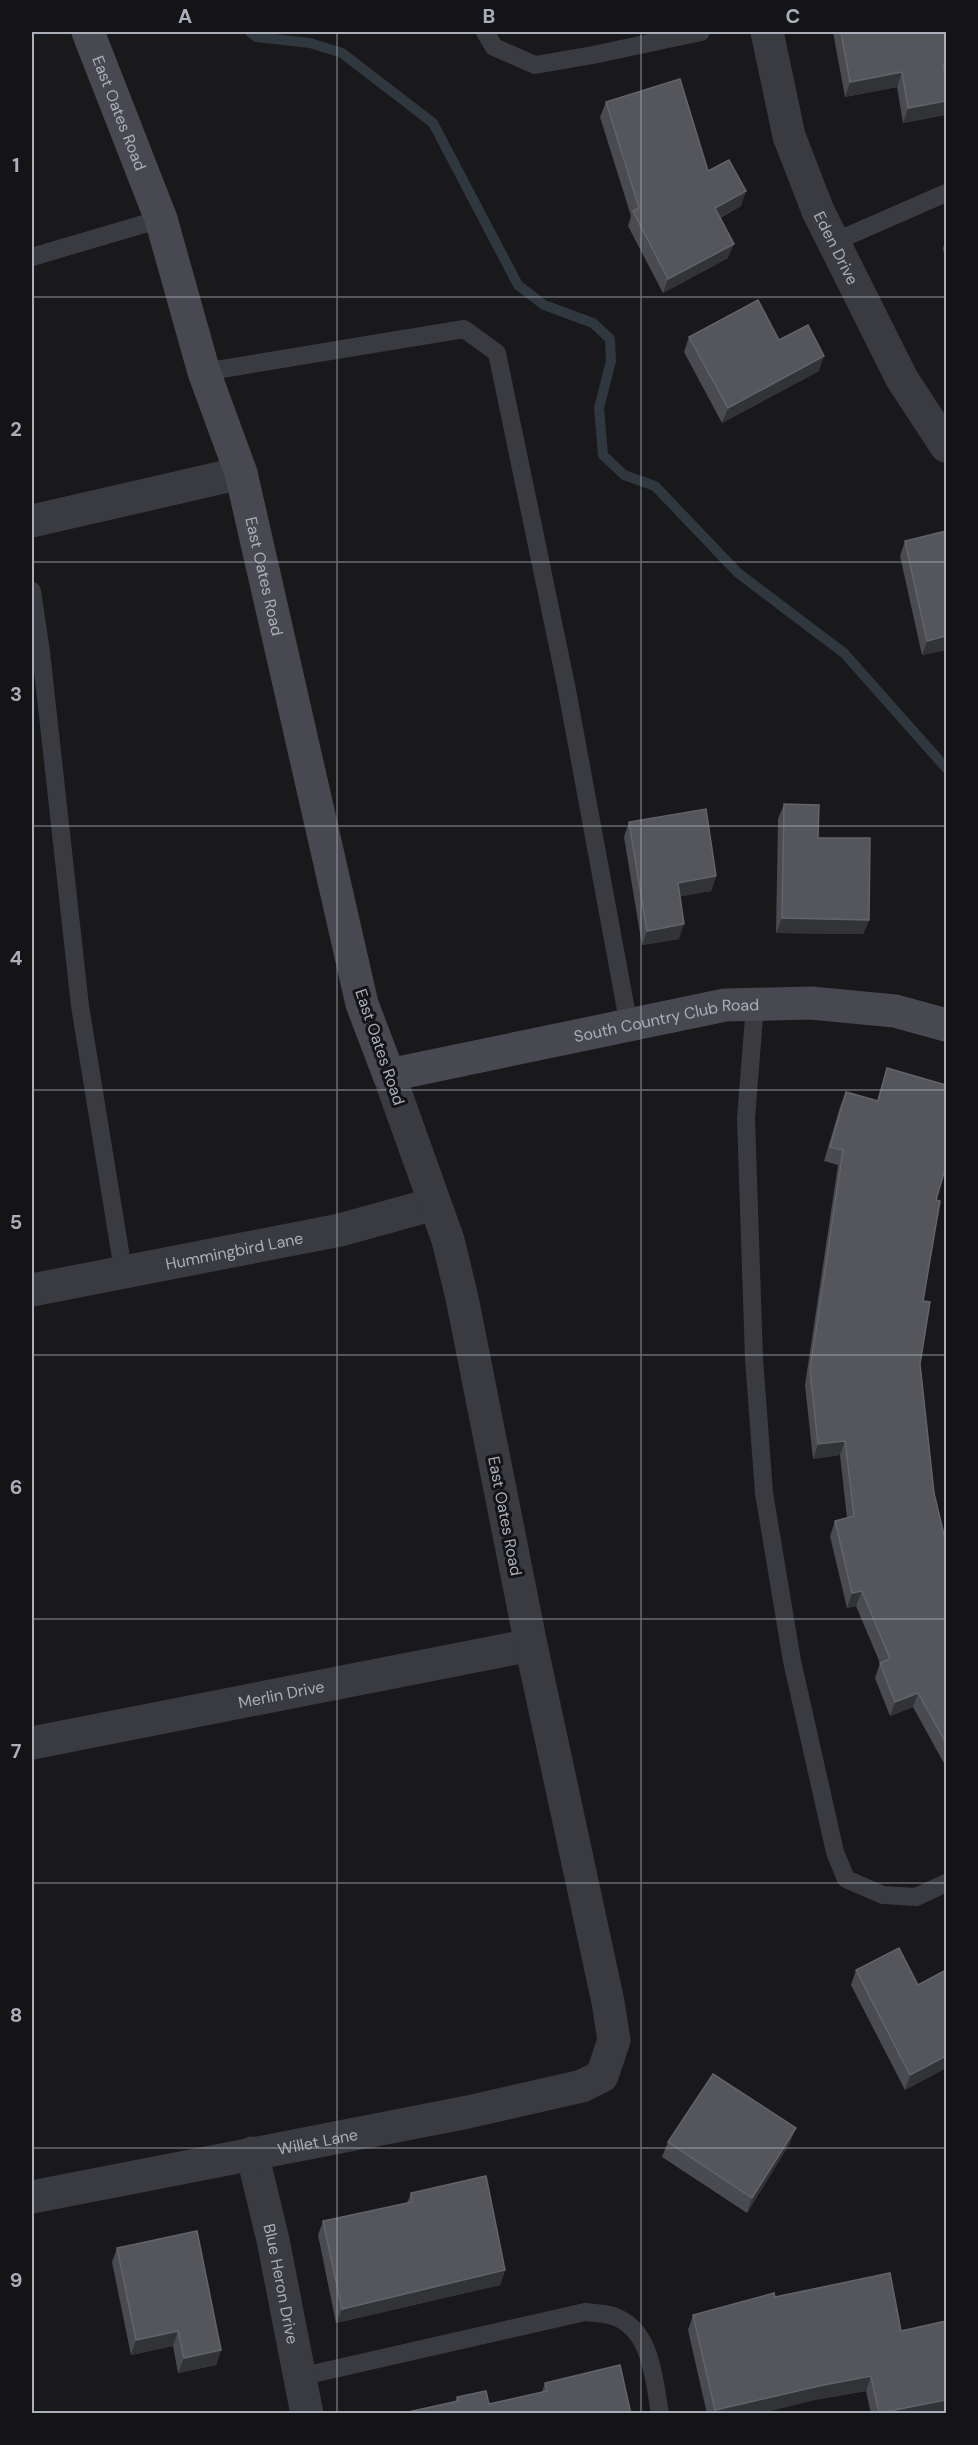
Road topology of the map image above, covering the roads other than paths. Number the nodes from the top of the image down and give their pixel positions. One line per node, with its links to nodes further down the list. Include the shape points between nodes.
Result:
1 (88, 32): 6 (street, East Oates Road)
2 (485, 32): 3 (lane, via 494,47 535,65)
3 (701, 32)
4 (767, 32): 7 (street, Eden Drive, via 789,136)
5 (946, 192): 7 (lane)
6 (160, 219): 8 (lane); 9 (street, East Oates Road)
7 (834, 242): 10 (street, Eden Drive, via 902,379)
8 (32, 256)
9 (204, 372): 11 (street, East Oates Road); 16 (lane, via 465,329 497,353 566,685)
10 (946, 446)
11 (241, 473): 12 (street); 17 (street, East Oates Road, via 362,1004)
12 (32, 522)
13 (32, 591): 19 (lane, via 80,1006)
14 (754, 1005): 15 (street, South Country Club Road, via 812,1003 894,1011); 16 (street, South Country Club Road, via 725,1005); 23 (lane, via 746,1118 754,1359 764,1493 792,1661 835,1852 846,1879 883,1895 916,1897)
15 (946, 1025)
16 (629, 1026): 17 (street, South Country Club Road)
17 (389, 1075): 18 (street, East Oates Road)
18 (435, 1204): 19 (street, Hummingbird Lane, via 340,1230); 21 (street, East Oates Road, via 462,1298)
19 (123, 1270): 20 (street, Hummingbird Lane)
20 (32, 1290)
21 (531, 1645): 22 (street, Merlin Drive); 24 (street, East Oates Road, via 608,2002 614,2040)
22 (32, 1743)
23 (946, 1883)
24 (602, 2076): 25 (street, Willet Lane, via 582,2086 530,2099)
25 (252, 2153): 26 (street, Willet Lane); 27 (street, Blue Heron Drive)
26 (32, 2197)
27 (299, 2377): 28 (street, Blue Heron Drive); 29 (lane, via 585,2312 614,2316 631,2327 648,2351)
28 (307, 2414)
29 (660, 2414)

